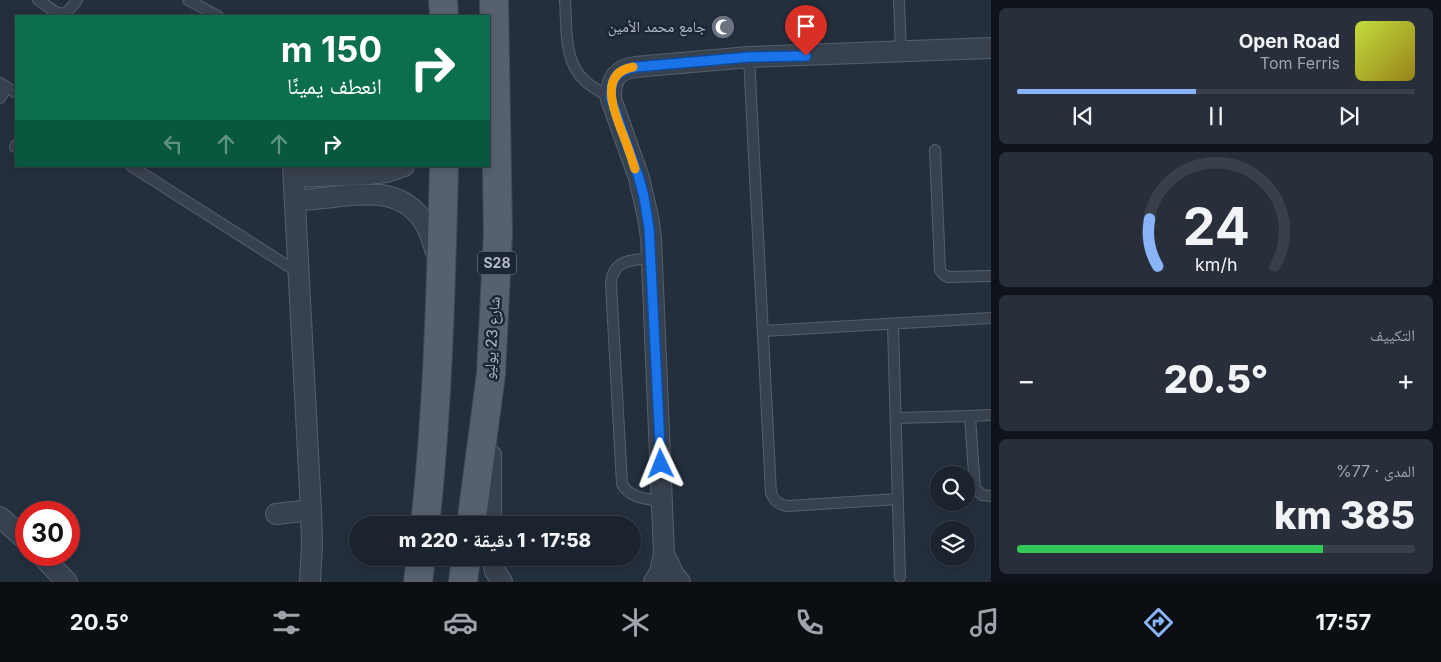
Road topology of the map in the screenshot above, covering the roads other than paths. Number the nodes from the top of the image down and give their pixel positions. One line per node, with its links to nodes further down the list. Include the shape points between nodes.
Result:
1 (38, 0): 2 (lane, via 61,14 69,12)
2 (77, 0)
3 (188, 0): 8 (lane)
4 (443, 0): 9 (main road)
5 (494, 0): 30 (main road, شارع 23 يوليو / S28, via 498,234)
6 (566, 0): 16 (lane, via 570,57 584,81)
7 (899, 0): 11 (lane)
8 (216, 15)
9 (444, 15)
10 (991, 48): 11 (street)
11 (901, 53): 12 (street)
12 (749, 57): 16 (street, via 628,68 613,80); 29 (lane)
13 (3, 85): 14 (lane); 15 (lane)
14 (15, 92)
15 (0, 98)
16 (611, 99): 23 (street, via 644,197)
17 (935, 150): 26 (lane, via 940,270 948,277)
18 (133, 167): 25 (lane)
19 (401, 167): 21 (street, via 368,174)
20 (444, 167): 24 (main road)
21 (293, 172): 22 (street)
22 (295, 201): 24 (street, via 368,194 400,200 424,223); 25 (street)
23 (652, 258): 36 (street); 36 (lane, via 622,263 616,268 611,284 622,484 630,494)
24 (442, 268): 39 (main road)
25 (299, 273): 37 (street)
26 (991, 276)
27 (991, 318): 28 (lane)
28 (893, 324): 29 (lane); 33 (lane)
29 (763, 331): 35 (lane, via 773,498 788,506)
30 (491, 374): 40 (main road, شارع 23 يوليو / S28); 41 (street)
31 (991, 415): 32 (lane)
32 (970, 416): 33 (lane); 34 (lane, via 975,488 982,495)
33 (897, 418): 35 (lane)
34 (991, 496)
35 (898, 499): 49 (lane)
36 (662, 502): 44 (street)
37 (312, 510): 38 (street); 51 (street)
38 (276, 514)
39 (426, 516)
40 (472, 516)
41 (491, 516)
42 (0, 517): 43 (street)
43 (15, 530)
44 (664, 554): 55 (street); 56 (street)
45 (52, 566): 50 (street)
46 (420, 566): 52 (main road)
47 (465, 566): 53 (main road)
48 (494, 566): 54 (street)
49 (900, 577)
50 (67, 582)
51 (310, 582)
52 (418, 582)
53 (463, 582)
54 (502, 582)
55 (654, 582)
56 (680, 582)

